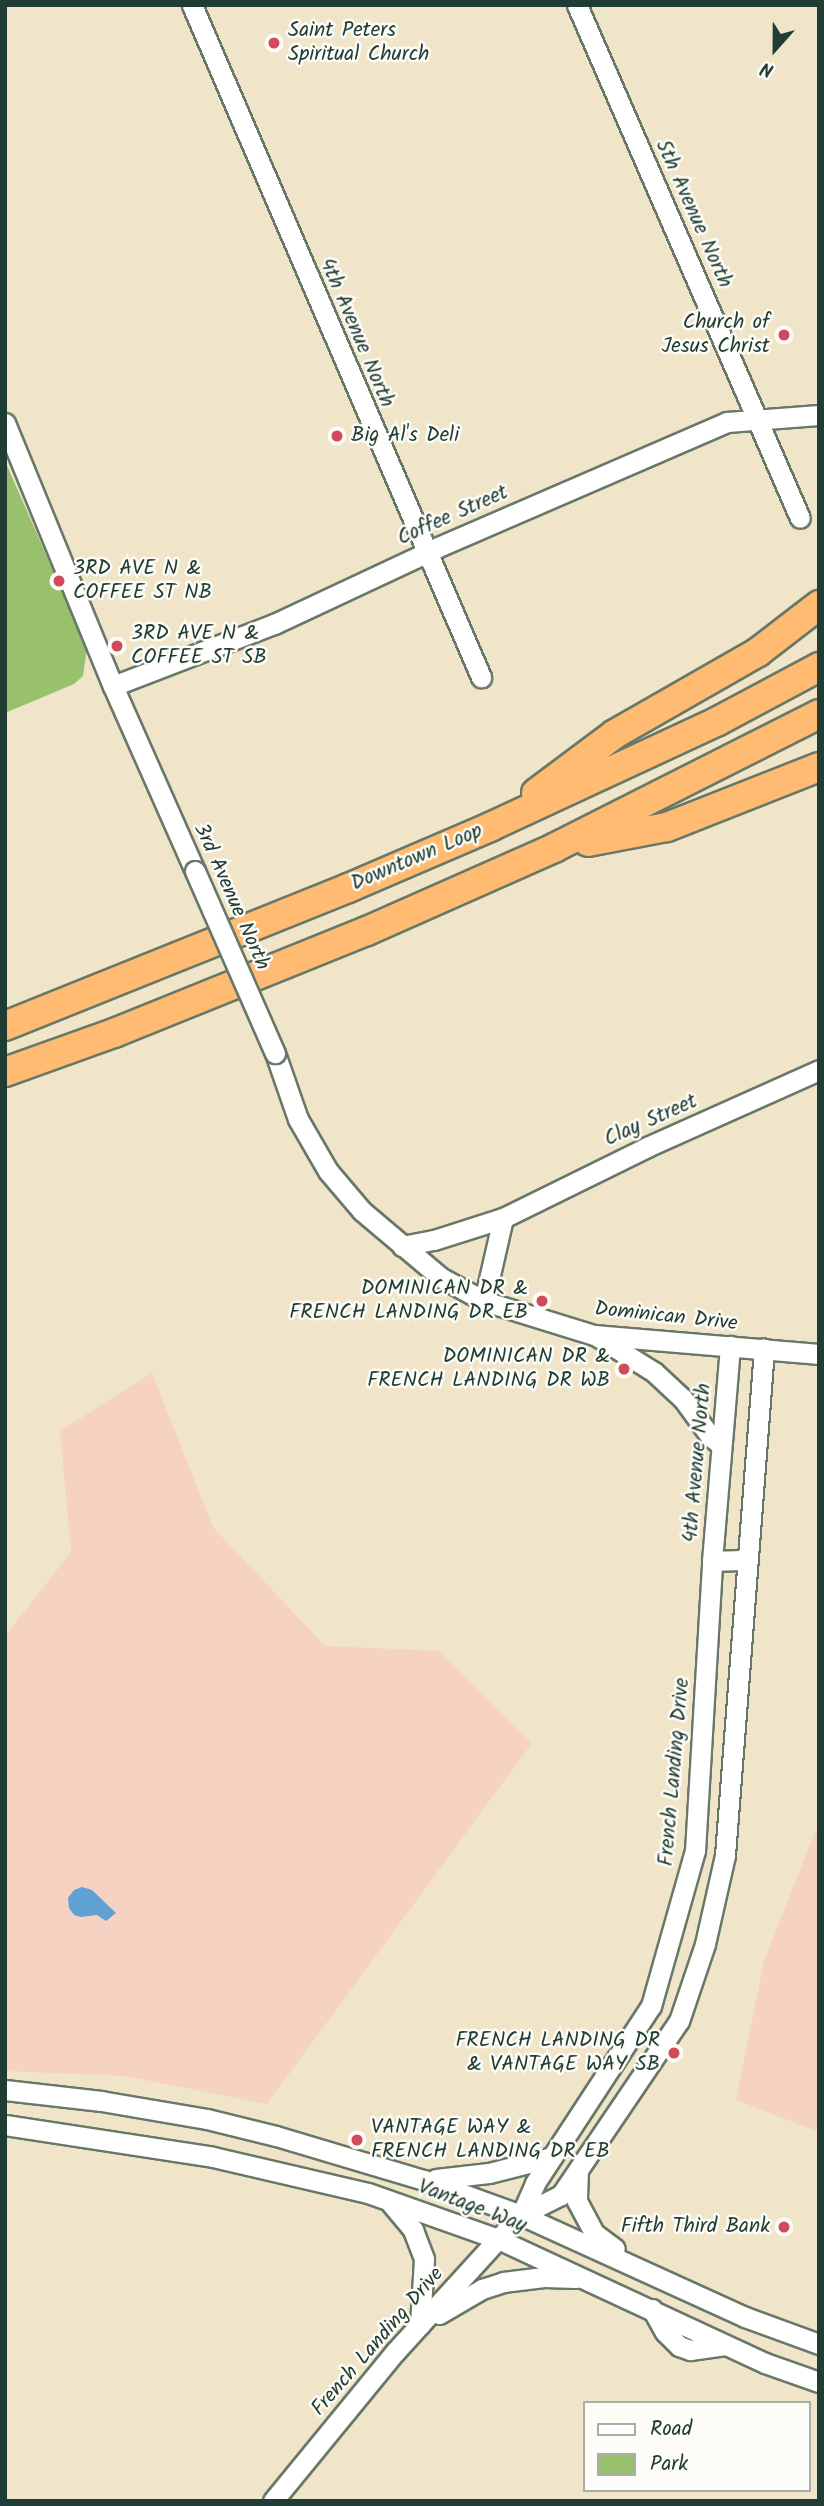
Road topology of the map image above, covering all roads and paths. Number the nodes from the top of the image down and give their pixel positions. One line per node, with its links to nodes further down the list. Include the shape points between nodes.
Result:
1 (192, 5): 7 (street, 4th Avenue North)
2 (577, 5): 4 (street, 5th Avenue North)
3 (819, 415): 4 (street, Coffee Street)
4 (757, 418): 6 (street, 5th Avenue North); 7 (street, Coffee Street, via 727,422)
5 (5, 423): 11 (street, 3rd Avenue North)
6 (800, 518)
7 (425, 553): 10 (street, 4th Avenue North); 11 (street, Coffee Street, via 274,624)
8 (819, 605): 14 (highway, via 758,652 615,734)
9 (819, 667): 14 (highway, Downtown Loop, via 718,721)
10 (481, 677)
11 (113, 686): 20 (street, 3rd Avenue North, bridge, via 275,1053 298,1119 328,1171 362,1211)
12 (819, 714): 15 (highway)
13 (819, 767): 15 (highway, via 667,827)
14 (490, 827): 16 (highway, Downtown Loop)
15 (554, 848): 18 (highway, via 368,932)
16 (5, 1026)
17 (819, 1070): 19 (street, Clay Street, via 646,1147)
18 (5, 1072)
19 (503, 1218): 20 (street, Clay Street); 21 (street)
20 (401, 1246): 21 (street, 3rd Avenue North, via 440,1277)
21 (484, 1301): 22 (street, 3rd Avenue North)
22 (512, 1311): 23 (street, Dominican Drive)
23 (594, 1335): 24 (street, Dominican Drive); 27 (street, via 654,1372)
24 (730, 1346): 25 (street, Dominican Drive); 27 (street, 4th Avenue North)
25 (764, 1349): 26 (street, Dominican Drive); 29 (street)
26 (819, 1354)
27 (721, 1445): 28 (street, 4th Avenue North)
28 (712, 1560): 29 (street); 30 (street, 4th Avenue North)
29 (748, 1560): 32 (street, French Landing Drive, via 725,1856 705,1944)
30 (711, 1584): 31 (street, French Landing Drive, via 695,1851)
31 (651, 2006): 32 (street); 35 (street, French Landing Drive)
32 (679, 2021): 36 (street, French Landing Drive)
33 (5, 2090): 37 (street, Vantage Way, via 206,2119)
34 (5, 2125): 38 (street, Vantage Way, via 262,2166)
35 (552, 2157): 37 (street, via 465,2177); 39 (street, French Landing Drive)
36 (578, 2170): 39 (street, French Landing Drive, via 561,2195); 41 (street, via 576,2201 594,2233)
37 (424, 2179): 39 (street, Vantage Way)
38 (388, 2200): 40 (street, Vantage Way); 43 (street, via 413,2230 424,2259)
39 (521, 2216): 40 (street, French Landing Drive); 41 (street, Vantage Way)
40 (498, 2239): 42 (street, Vantage Way); 43 (street, French Landing Drive)
41 (641, 2269): 44 (street, Vantage Way, via 745,2317)
42 (585, 2278): 43 (street, via 503,2282 475,2292); 45 (street, Vantage Way, via 724,2345)
43 (420, 2325): 46 (street, French Landing Drive)
44 (819, 2344)
45 (819, 2382)
46 (273, 2501)

